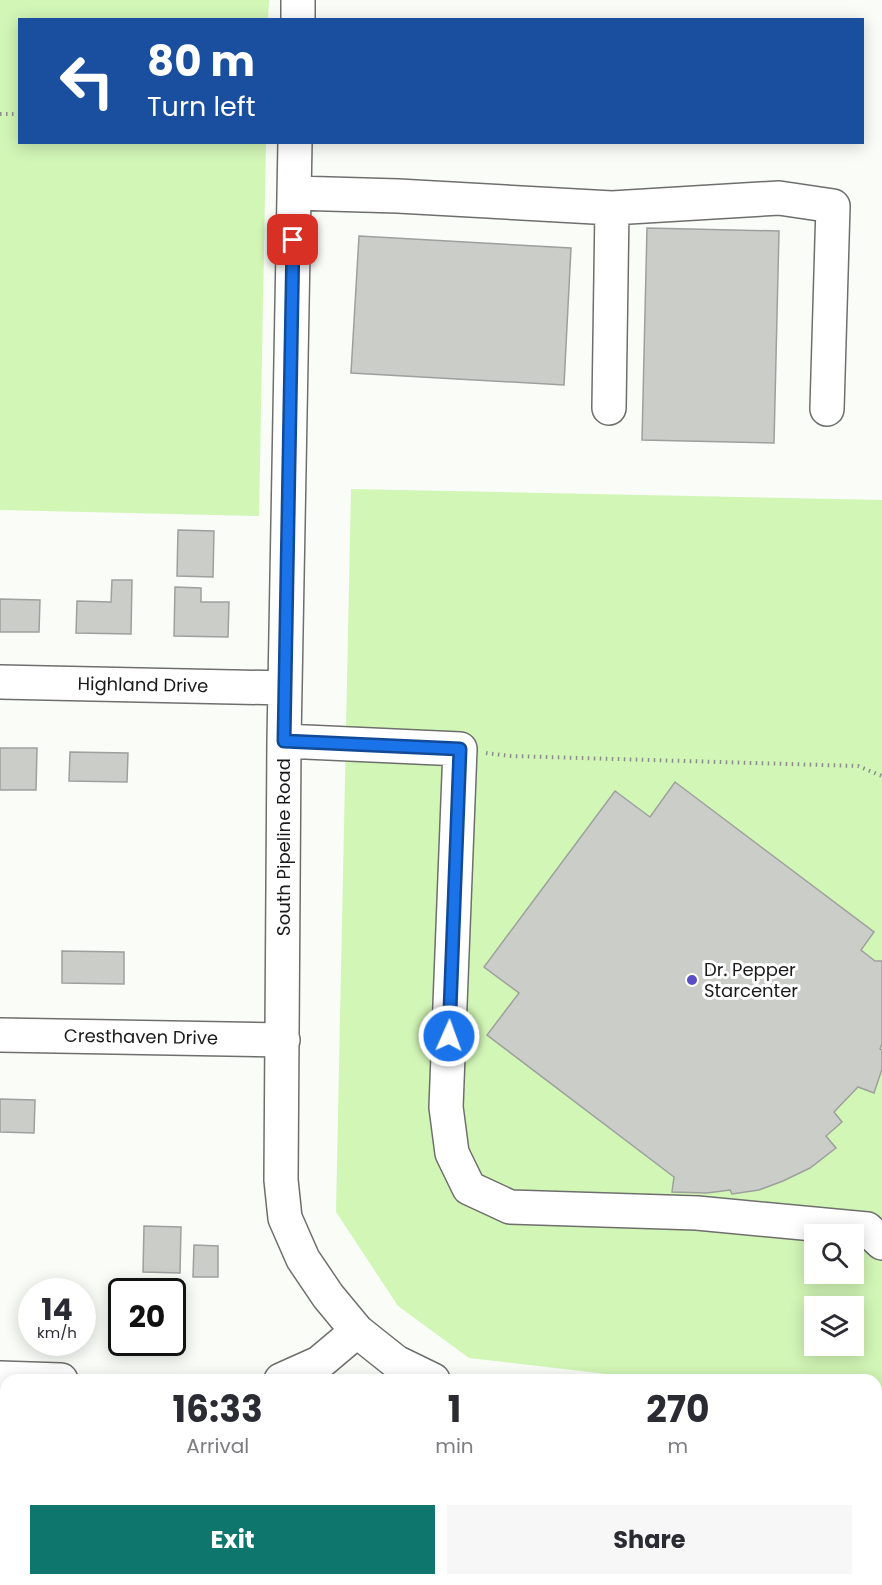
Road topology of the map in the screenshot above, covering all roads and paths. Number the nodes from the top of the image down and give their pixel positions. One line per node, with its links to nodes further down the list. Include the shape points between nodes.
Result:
1 (298, 0): 2 (street)
2 (298, 18)
3 (0, 114): 4 (path)
4 (18, 114)
5 (295, 144): 6 (street, South Pipeline Road)
6 (294, 193): 7 (street); 11 (street, South Pipeline Road)
7 (612, 208): 8 (street); 9 (street, via 779,198 832,206)
8 (609, 408)
9 (827, 409)
10 (0, 682): 11 (street, Highland Drive)
11 (285, 688): 12 (street, South Pipeline Road)
12 (284, 741): 13 (street); 16 (street, South Pipeline Road)
13 (460, 749): 14 (path, via 511,756 858,766); 17 (street, via 446,1107 452,1153 469,1188 510,1207 697,1213 867,1228)
14 (882, 776)
15 (0, 1035): 16 (street, Cresthaven Drive)
16 (282, 1040): 18 (street, South Pipeline Road, via 281,1180 285,1218 303,1259)
17 (882, 1243)
18 (357, 1331): 19 (street, via 319,1363); 20 (street, South Pipeline Road, via 396,1362)
19 (294, 1374)
20 (421, 1374)

